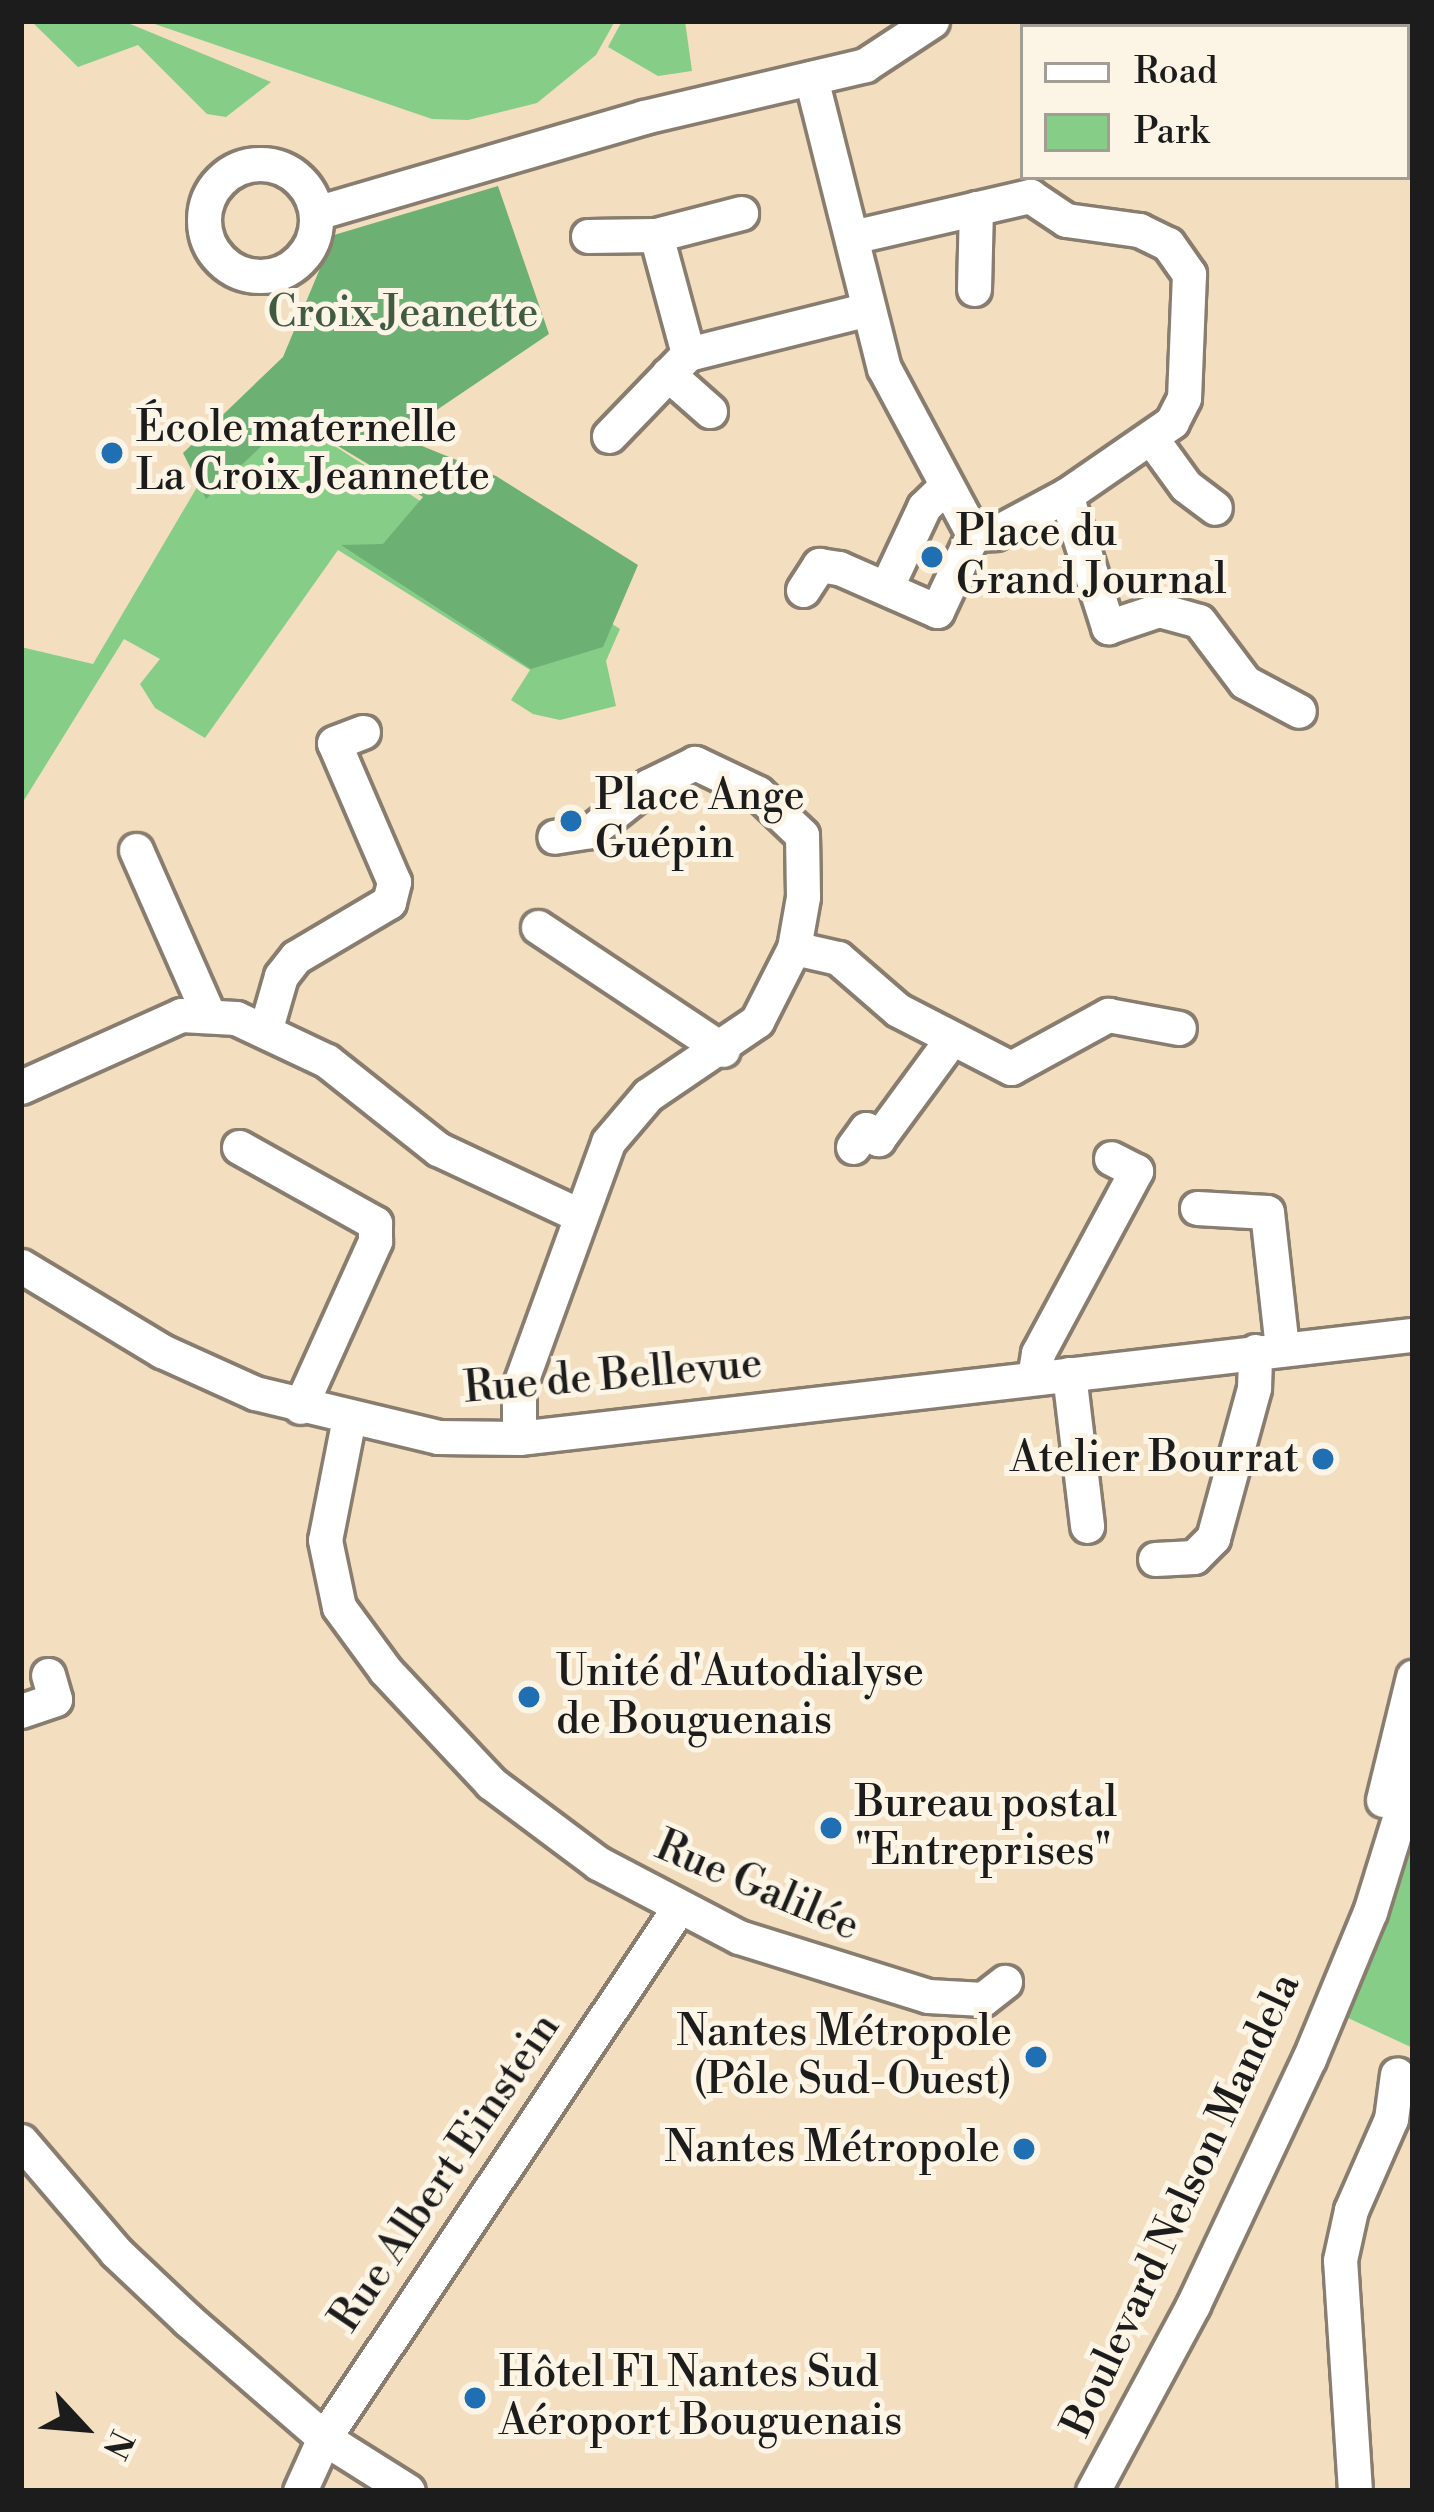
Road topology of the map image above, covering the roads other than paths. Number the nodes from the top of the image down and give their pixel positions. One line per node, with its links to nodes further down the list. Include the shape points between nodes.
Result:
1 (932, 21): 2 (street, via 909,44 865,65)
2 (811, 78): 4 (street, via 644,117); 8 (street)
3 (976, 208): 8 (street); 9 (street); 14 (street, via 1030,196 1066,220 1139,230 1182,257 1190,274 1184,398)
4 (316, 213)
5 (741, 213): 6 (street)
6 (656, 235): 7 (street); 11 (street)
7 (588, 236)
8 (852, 237): 10 (street)
9 (974, 289)
10 (864, 310): 11 (street); 15 (street, via 884,368)
11 (678, 364): 12 (street); 13 (street)
12 (710, 411)
13 (609, 436)
14 (1154, 442): 16 (street); 17 (street, via 1186,486)
15 (946, 486): 18 (street); 19 (street, via 924,507)
16 (1066, 495): 18 (street, via 995,533); 21 (street, via 1108,627 1159,610 1199,621 1244,682)
17 (1215, 508)
18 (973, 535): 19 (street, via 938,611)
19 (888, 584): 20 (street, via 819,565)
20 (803, 590)
21 (1289, 707)
22 (363, 732): 28 (street, via 334,743 394,882 388,902 296,957 281,976)
23 (554, 837): 26 (street, via 591,831 695,763 758,793 802,835)
24 (136, 850): 27 (street)
25 (538, 927): 31 (street)
26 (794, 948): 30 (street, via 838,958); 31 (street, via 767,1006)
27 (208, 1012): 28 (street); 32 (street, via 182,1015)
28 (266, 1028): 37 (street, via 327,1060 439,1149)
29 (1179, 1028): 30 (street, via 1108,1016 1011,1068)
30 (950, 1041): 34 (street, via 878,1138 866,1130)
31 (723, 1050): 37 (street, via 630,1112)
32 (21, 1087)
33 (239, 1147): 44 (street, via 375,1222 375,1241)
34 (853, 1147)
35 (1111, 1158): 43 (street, via 1136,1171 1038,1353)
36 (1197, 1208): 41 (street, via 1268,1212)
37 (578, 1214): 46 (street, via 519,1387)
38 (21, 1266): 44 (street, Rue de Bellevue, via 162,1351)
39 (1413, 1332): 40 (street); 41 (street, Rue de Bellevue)
40 (1413, 1347)
41 (1268, 1349): 42 (street, Rue de Bellevue); 48 (street, via 1213,1538 1194,1557)
42 (1069, 1374): 43 (street, Rue de Bellevue); 47 (street)
43 (1034, 1378): 46 (street, Rue de Bellevue)
44 (300, 1407): 45 (street, Rue de Bellevue)
45 (349, 1418): 46 (street, Rue de Bellevue, via 439,1437); 53 (street, Rue Galilée, via 326,1540 339,1606 386,1672 491,1784)
46 (519, 1438)
47 (1087, 1526)
48 (1155, 1558)
49 (47, 1675): 51 (street, via 56,1700)
50 (1413, 1677): 54 (street, Boulevard Nelson Mandela)
51 (21, 1711)
52 (1413, 1773): 54 (street, Boulevard Nelson Mandela, via 1370,1912)
53 (677, 1910): 55 (street, Rue Galilée, via 884,1988 983,2000); 58 (street, Rue Albert Einstein)
54 (1348, 1954): 61 (street, Boulevard Nelson Mandela, via 1309,2059 1193,2306)
55 (1005, 1982)
56 (1397, 2074): 62 (street, via 1391,2119 1351,2210 1340,2260)
57 (21, 2141): 58 (street, via 116,2252)
58 (325, 2438): 59 (street, Rue Albert Einstein); 60 (street)
59 (300, 2491)
60 (408, 2491)
61 (1093, 2491)
62 (1355, 2491)

